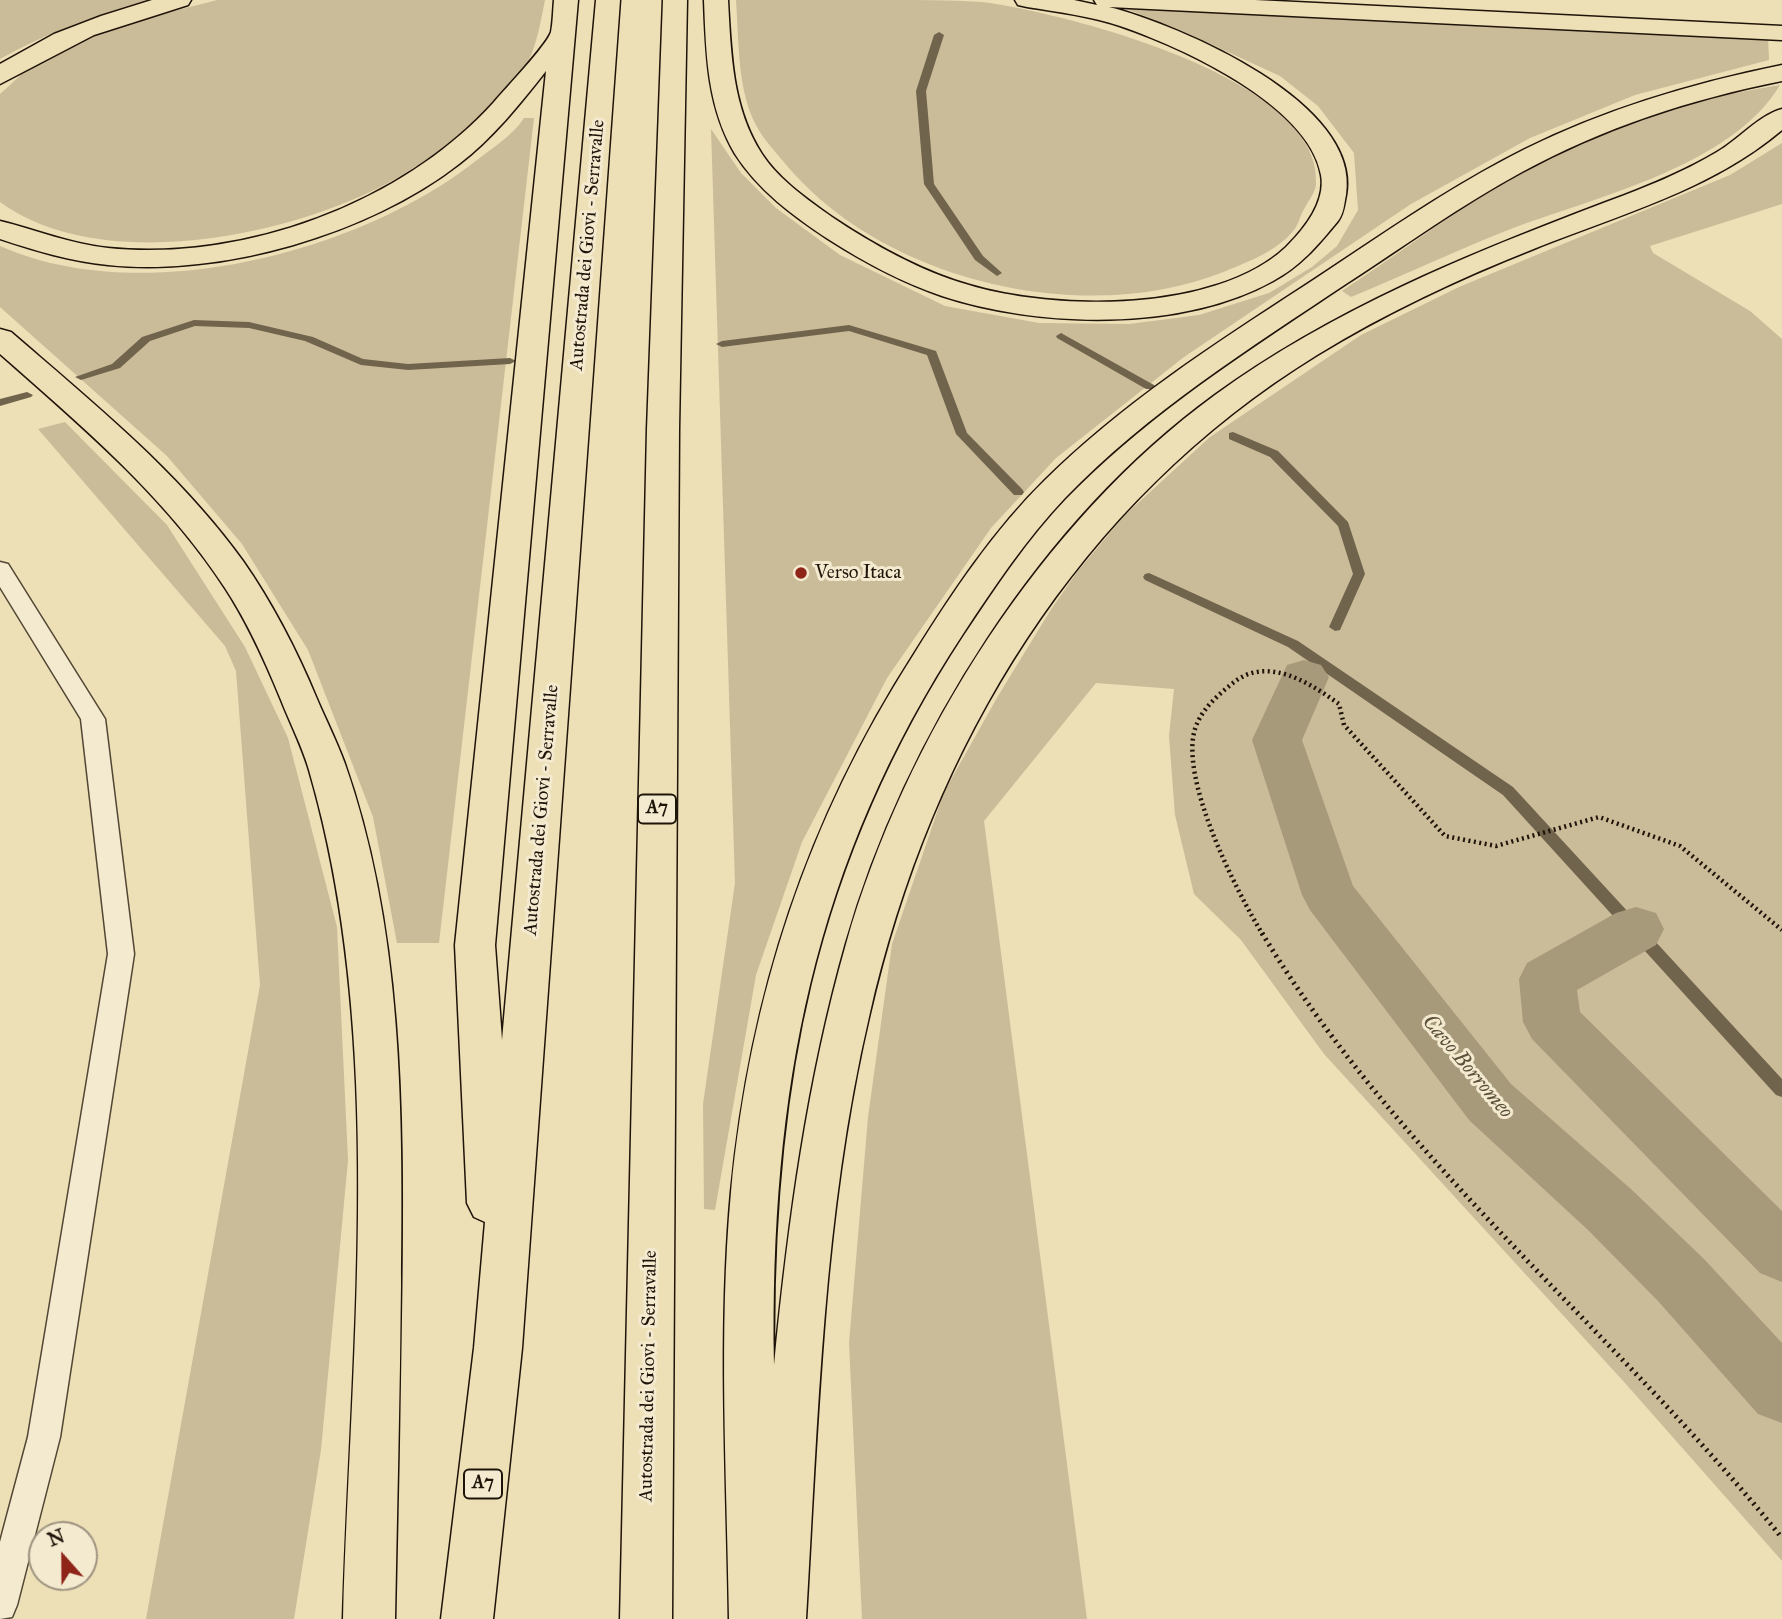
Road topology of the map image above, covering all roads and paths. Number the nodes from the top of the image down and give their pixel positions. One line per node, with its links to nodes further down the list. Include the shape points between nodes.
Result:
1 (179, 0): 11 (highway, via 72,37)
2 (566, 0): 9 (highway, A7)
3 (608, 0): 17 (highway, Autostrada dei Giovi - Serravalle / A7)
4 (675, 0): 22 (highway, Autostrada dei Giovi - Serravalle / A7, via 662,457)
5 (716, 0): 6 (highway, via 724,103 750,156 772,184 809,214 852,243 936,284 975,296 1061,310 1161,306 1234,288 1295,254 1315,234 1328,213 1334,176 1322,141 1292,107 1253,79 1128,20)
6 (1027, 0)
7 (1106, 0): 8 (highway)
8 (1782, 33)
9 (563, 35): 13 (highway, via 475,137 449,160 367,207 321,225 232,249 164,257 80,253 22,240); 17 (highway, A7, via 475,945)
10 (1782, 73): 23 (highway, via 1693,94 1615,120 1536,154 1435,213 1227,350 1140,414 1054,489 984,577 915,678 854,792 815,892 784,1013 761,1136 750,1245)
11 (0, 76)
12 (1782, 117): 24 (highway, via 1754,143 1720,163 1420,289 1334,331 1245,387 1175,442 1105,511 1046,584 986,671 929,775 883,895 847,1017 804,1287)
13 (0, 229)
14 (0, 338): 20 (highway, via 114,438 175,501 229,568 280,651 328,768 368,953 377,1079 380,1197)
15 (0, 569): 19 (lane, via 93,719 121,954 44,1437)
16 (1782, 930): 18 (path, via 1680,846 1599,817 1496,846 1445,836 1344,725 1339,704 1316,686 1283,673 1258,670 1241,676 1213,699 1192,730 1198,787 1217,849 1256,928 1313,1013 1426,1150 1724,1466)
17 (498, 1348): 21 (highway, Autostrada dei Giovi - Serravalle / A7)
18 (1782, 1538)
19 (0, 1605)
20 (369, 1619)
21 (467, 1619)
22 (646, 1619)
23 (755, 1619)
24 (780, 1619)

